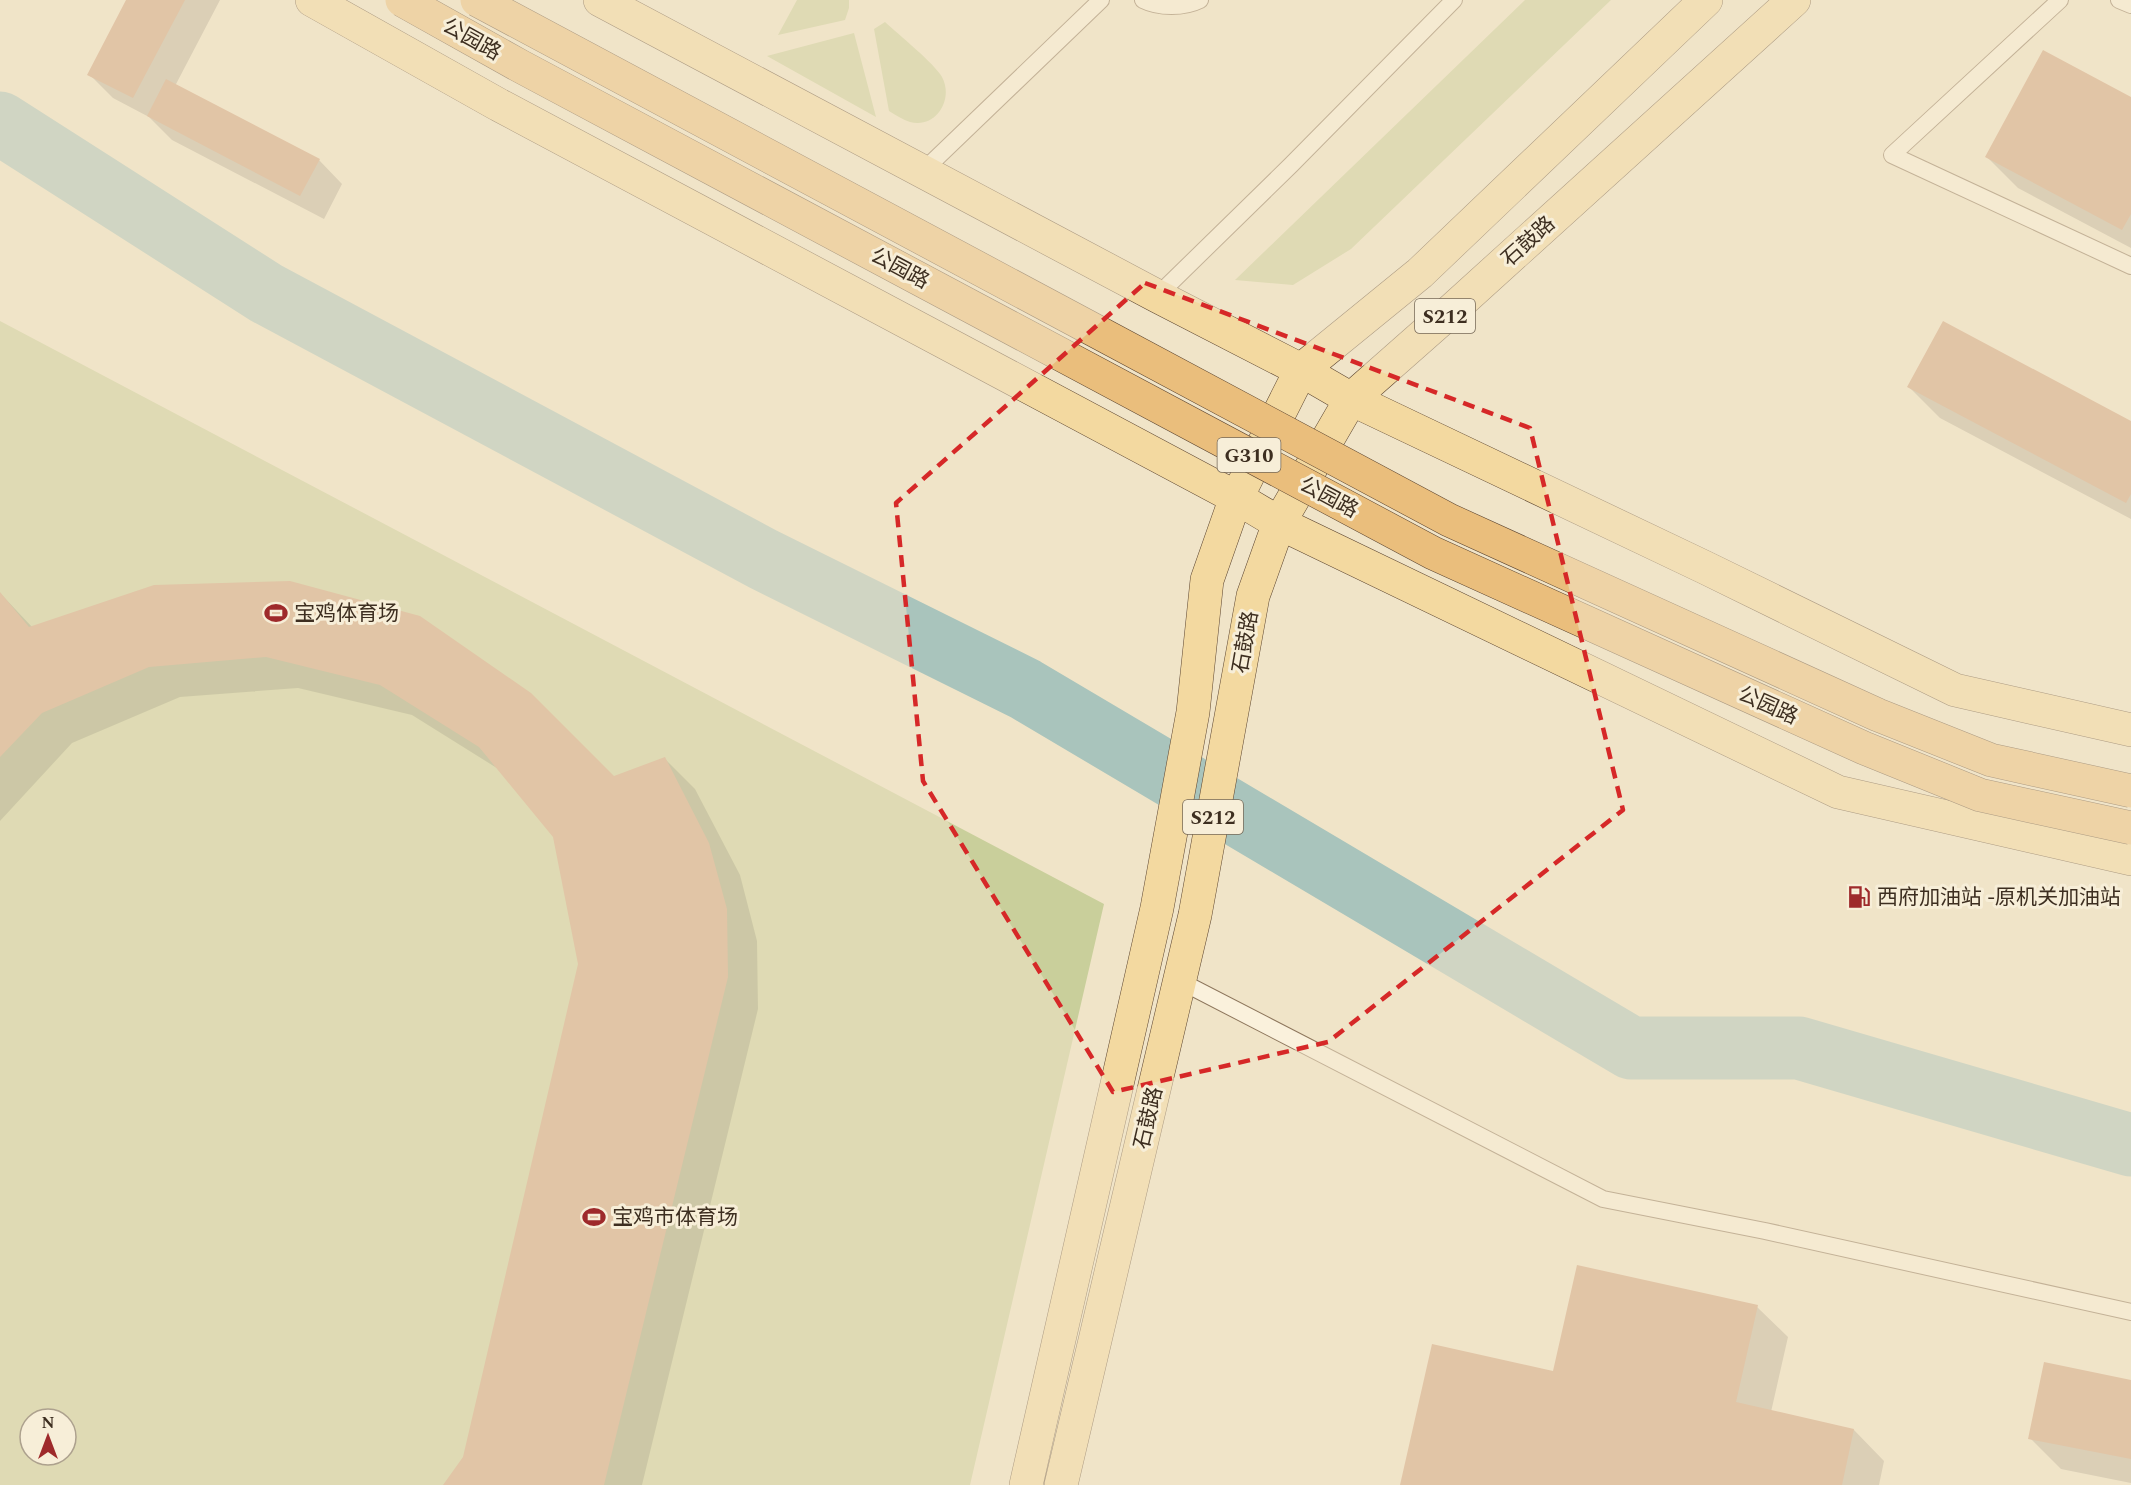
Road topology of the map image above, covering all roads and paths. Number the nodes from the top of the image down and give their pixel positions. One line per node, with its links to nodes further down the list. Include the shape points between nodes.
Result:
1 (312, 0): 19 (main road, via 499,105)
2 (402, 0): 23 (highway, 公园路 / G310, bridge, via 1433,553 1864,748 1980,795)
3 (477, 0): 22 (highway, 公园路 / G310, bridge, via 1449,520 1867,710 1991,760)
4 (600, 0): 14 (main road)
5 (1101, 0): 14 (lane)
6 (1143, 0): 7 (lane, via 1172,6)
7 (1200, 0)
8 (1454, 0): 16 (lane)
9 (1706, 0): 17 (main road, 石鼓路 / S212, via 1420,273)
10 (1794, 0): 18 (main road, 石鼓路 / S212)
11 (2060, 0): 15 (lane, via 1892,155)
12 (2119, 0): 13 (lane)
13 (2131, 5)
14 (923, 171): 16 (main road)
15 (2131, 267)
16 (1157, 296): 17 (main road)
17 (1301, 370): 18 (main road); 19 (main road, 石鼓路 / S212)
18 (1350, 399): 20 (main road, 石鼓路 / S212); 21 (main road, via 1955,690)
19 (1237, 498): 20 (main road); 27 (main road, 石鼓路 / S212, via 1207,580 1192,712 1157,908)
20 (1279, 523): 24 (main road, via 1838,792); 25 (main road, 石鼓路 / S212, via 1253,596 1196,915)
21 (2131, 730)
22 (2131, 791)
23 (2131, 828)
24 (2131, 859)
25 (1180, 981): 26 (lane, via 1603,1199); 28 (main road, 石鼓路)
26 (2131, 1312)
27 (1026, 1485)
28 (1061, 1485)

